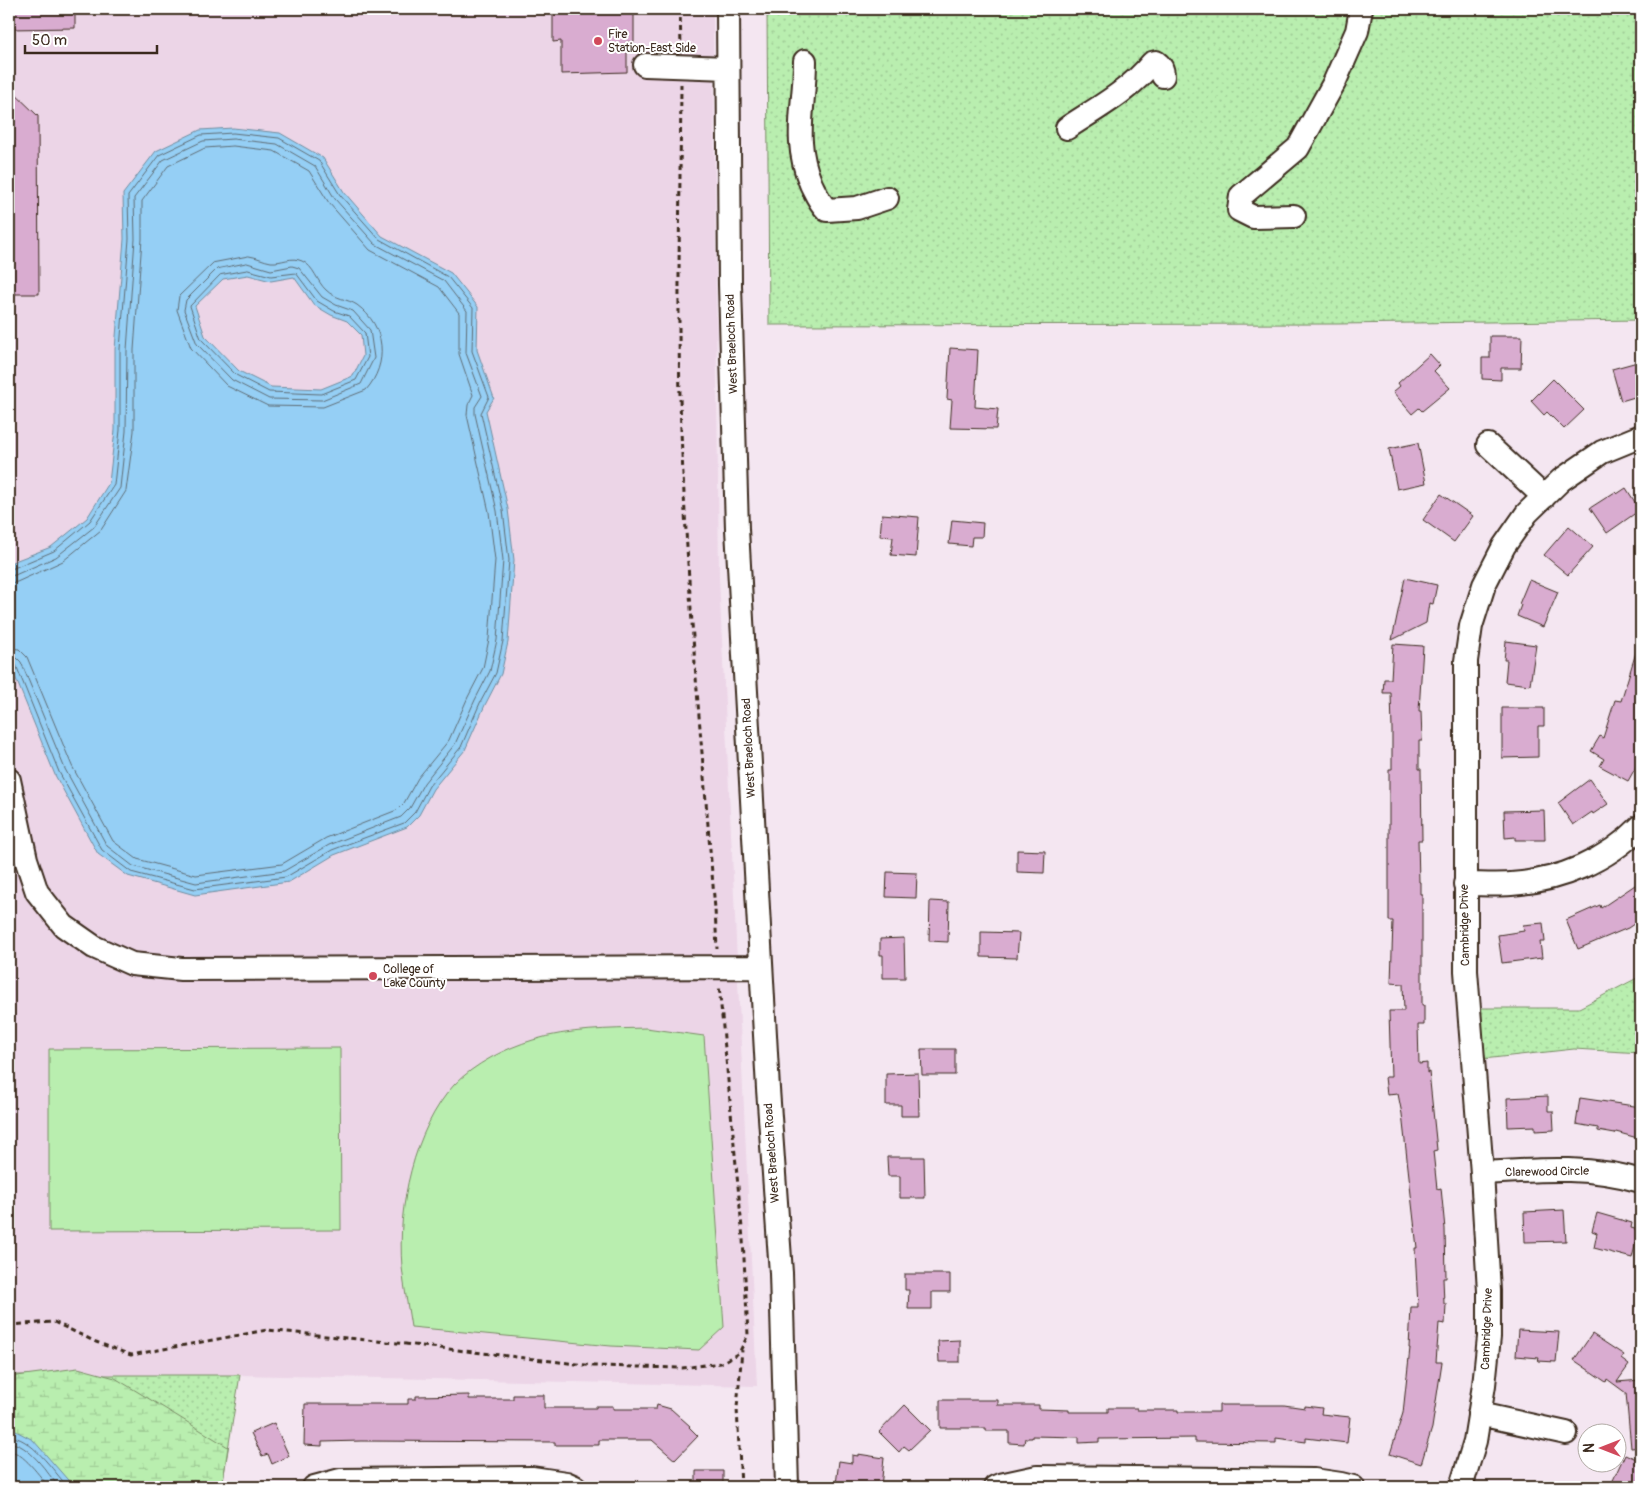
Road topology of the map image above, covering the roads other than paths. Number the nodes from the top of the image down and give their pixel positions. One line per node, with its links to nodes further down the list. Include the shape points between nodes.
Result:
1 (728, 9): 5 (street, West Braeloch Road)
2 (1362, 9): 9 (street, via 1357,31 1334,83 1298,148 1241,196 1239,210 1253,217)
3 (805, 62): 8 (street, via 800,139 805,169 820,203 827,210 857,208)
4 (645, 65): 5 (street)
5 (728, 68): 16 (street, West Braeloch Road, via 737,528)
6 (1163, 76): 7 (street, via 1160,65 1152,63 1117,97)
7 (1067, 128)
8 (887, 198)
9 (1294, 216)
10 (1641, 436): 12 (street, Cambridge Drive, via 1602,452)
11 (1488, 445): 12 (street)
12 (1544, 496): 15 (street, Cambridge Drive, via 1527,512 1504,546 1484,585 1470,626 1466,661)
13 (9, 780): 16 (street, via 26,859 37,892 64,926 94,947 132,964 181,969)
14 (1641, 826): 15 (street, via 1602,857 1574,871 1540,881)
15 (1465, 884): 17 (street, Cambridge Drive, via 1466,971)
16 (761, 968): 24 (street, West Braeloch Road, via 781,1273)
17 (1482, 1173): 18 (street, Clarewood Circle, via 1590,1170); 19 (street, Cambridge Drive, via 1489,1319)
18 (1641, 1181)
19 (1479, 1414): 20 (street); 27 (street, Cambridge Drive)
20 (1566, 1432)
21 (1139, 1483): 25 (street, via 1037,1477); 26 (street, via 1314,1480)
22 (314, 1487): 23 (street, via 340,1480 532,1478)
23 (576, 1487)
24 (788, 1487)
25 (995, 1487)
26 (1353, 1487)
27 (1462, 1487)

